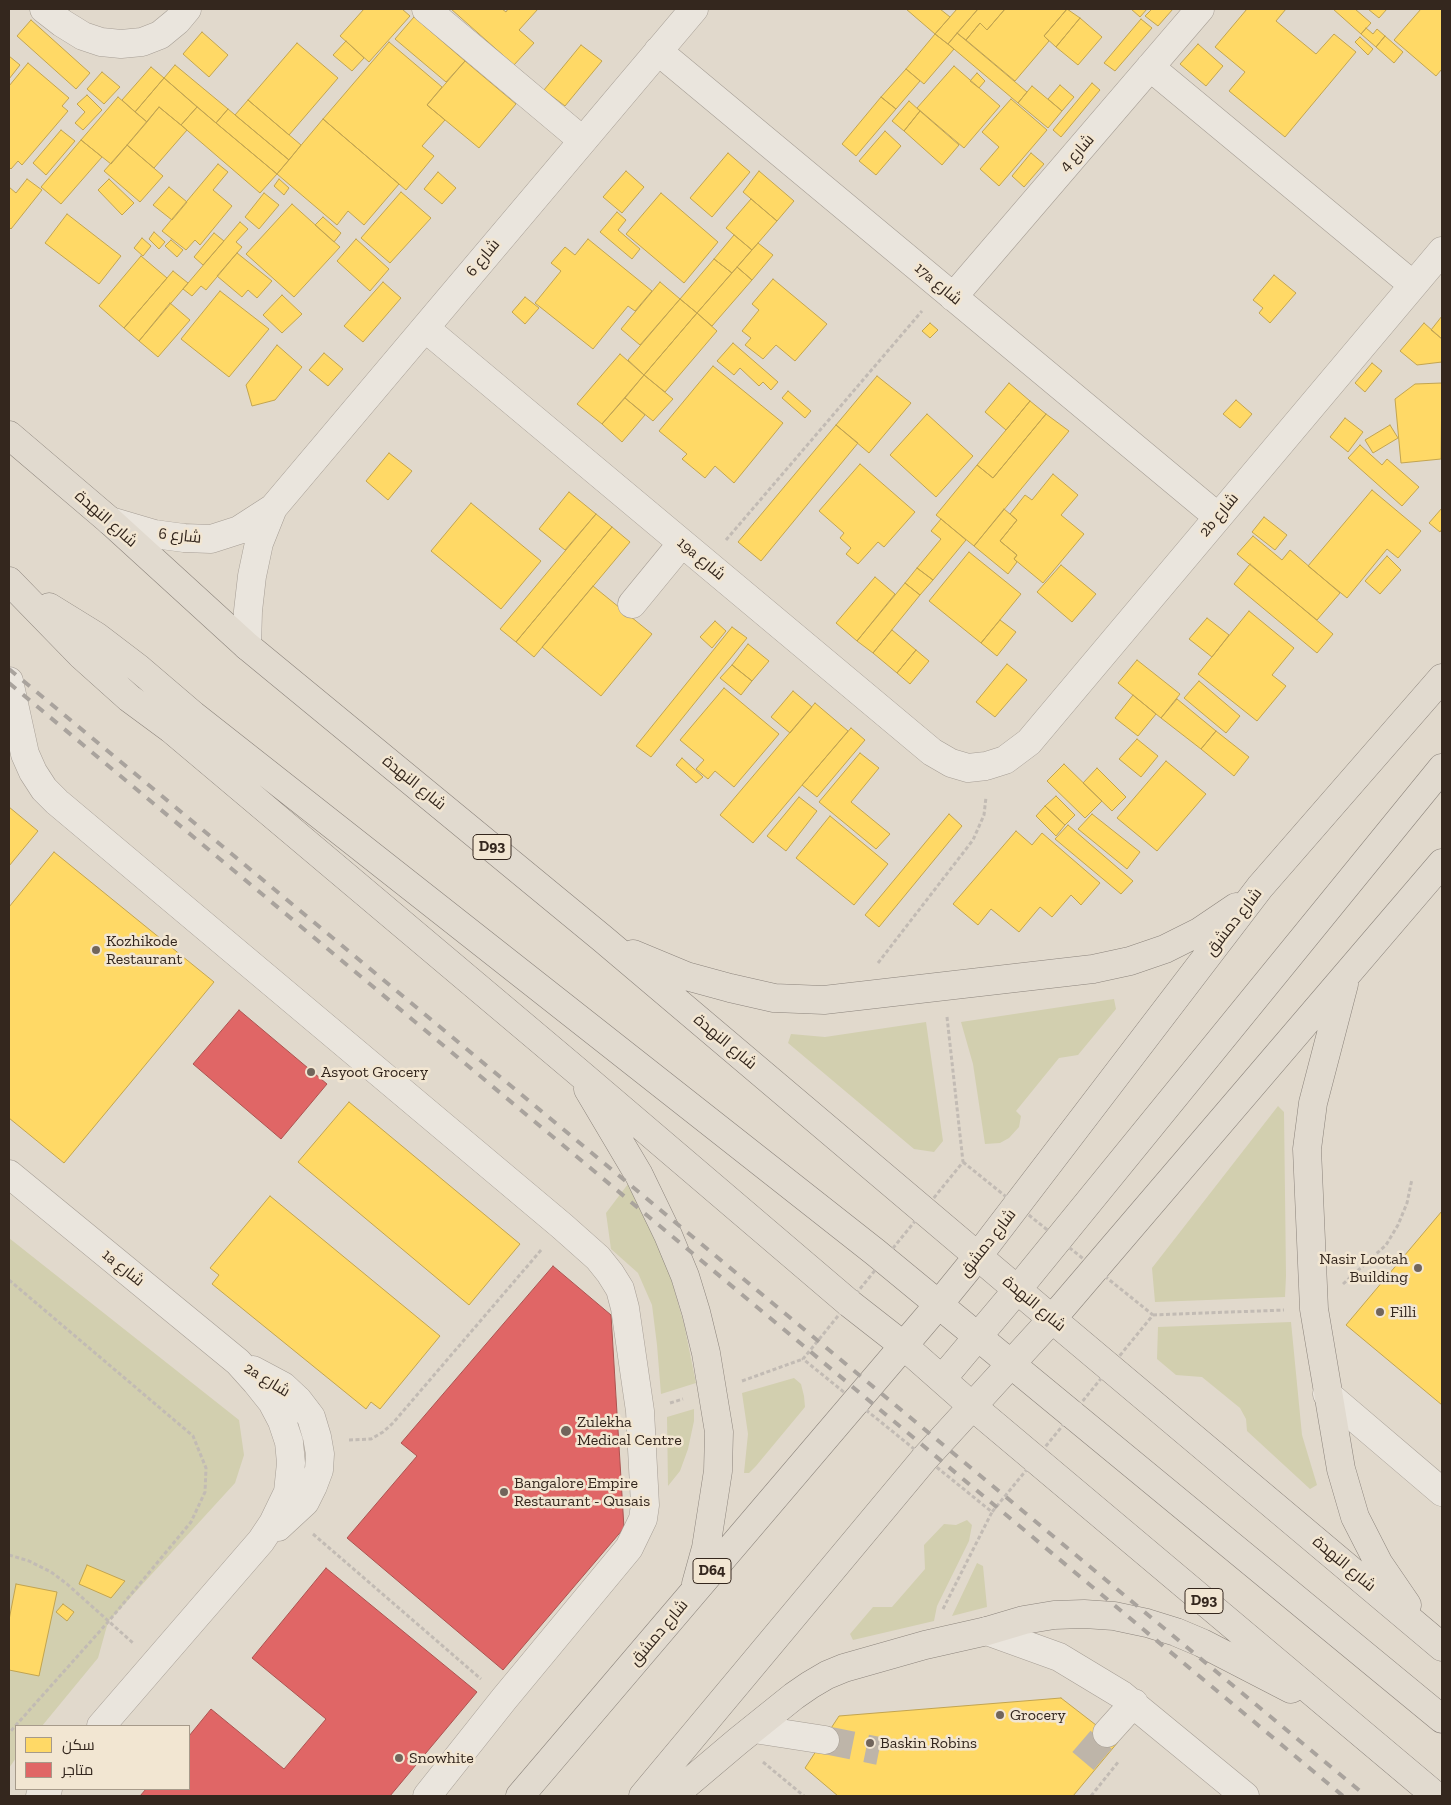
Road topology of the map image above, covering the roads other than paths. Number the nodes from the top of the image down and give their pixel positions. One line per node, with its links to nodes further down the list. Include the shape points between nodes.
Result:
1 (44, 9): 2 (street, via 83,36 120,44 142,42 160,35)
2 (188, 9)
3 (426, 9): 8 (street)
4 (694, 9): 6 (street, شارع 6)
5 (1200, 9): 7 (street, شارع 4)
6 (658, 51): 8 (street, شارع 6); 11 (street, 17a شارع)
7 (1150, 66): 10 (street); 11 (street, شارع 4)
8 (582, 140): 12 (street, شارع 6)
9 (1442, 251): 10 (street, 2b شارع)
10 (1414, 285): 15 (street, 2b شارع)
11 (948, 292): 15 (street, 17a شارع)
12 (425, 328): 14 (street, شارع 6); 17 (street, 19a شارع)
13 (9, 435): 16 (main road, شارع النهدة / D93)
14 (273, 508): 16 (street, شارع 6, via 239,530 211,539 154,534); 20 (street, شارع 6, via 259,543 252,576)
15 (1218, 517): 23 (street, 2b شارع, via 1029,742 1005,760)
16 (110, 521): 20 (main road, شارع النهدة / D93)
17 (682, 543): 19 (street); 23 (street, 19a شارع, via 932,752 968,768)
18 (12, 584): 29 (main road, D93, via 81,655 129,698); 33 (main road, via 110,646)
19 (632, 604)
20 (247, 646): 27 (main road, شارع النهدة / D93)
21 (1442, 678): 26 (main road, شارع دمشق / D64)
22 (9, 681): 54 (street, via 24,754 44,789 64,809 562,1226 598,1258 620,1289 640,1411 644,1519 629,1548)
23 (986, 766)
24 (1442, 768): 32 (main road)
25 (1442, 863): 28 (main road)
26 (1260, 887): 27 (main road, via 1200,932 1130,962 851,998 774,998 730,988 686,976); 31 (main road, شارع دمشق / D64)
27 (603, 939): 31 (main road, شارع النهدة / D93)
28 (1346, 978): 34 (main road); 40 (main road, via 1312,1103 1308,1149 1314,1309)
29 (577, 1071): 36 (main road, D93); 44 (main road, via 638,1175 668,1235 698,1320 713,1391 718,1471 706,1548)
30 (9, 1174): 37 (street, 1a شارع)
31 (978, 1256): 32 (main road, شارع النهدة / D93); 33 (main road, شارع دمشق / D64)
32 (1017, 1290): 34 (main road, شارع النهدة / D93); 35 (main road)
33 (938, 1304): 35 (main road); 36 (main road, شارع دمشق / D64)
34 (1052, 1319): 38 (main road); 46 (main road, شارع النهدة / D93)
35 (978, 1337): 38 (main road); 39 (main road)
36 (904, 1346): 39 (main road, D93); 44 (main road, شارع دمشق / D64)
37 (238, 1362): 43 (street, 2a شارع, via 272,1402 289,1442 288,1492); 43 (street, 2a شارع, via 283,1386 298,1400 318,1437 319,1470 305,1502)
38 (1010, 1364): 41 (main road); 49 (main road)
39 (942, 1379): 41 (main road, D93)
40 (1328, 1394): 42 (street); 46 (main road, via 1341,1469 1355,1517 1379,1564)
41 (972, 1406): 48 (main road, D93); 56 (main road, via 911,1474)
42 (1442, 1492)
43 (262, 1541): 50 (street, 2a شارع)
44 (694, 1592): 55 (main road, شارع دمشق / D64)
45 (987, 1631): 47 (street, via 1059,1657); 48 (main road, via 1054,1615 1114,1616 1147,1623 1202,1643); 51 (main road, via 925,1645 827,1675 810,1684)
46 (1434, 1640)
47 (1128, 1699): 52 (street); 58 (street)
48 (1336, 1712): 59 (main road, D93)
49 (1442, 1719)
50 (102, 1725)
51 (753, 1729): 53 (street); 57 (main road)
52 (1101, 1729)
53 (828, 1734)
54 (427, 1796)
55 (520, 1796)
56 (643, 1796)
57 (673, 1796)
58 (1245, 1796)
59 (1436, 1796)

